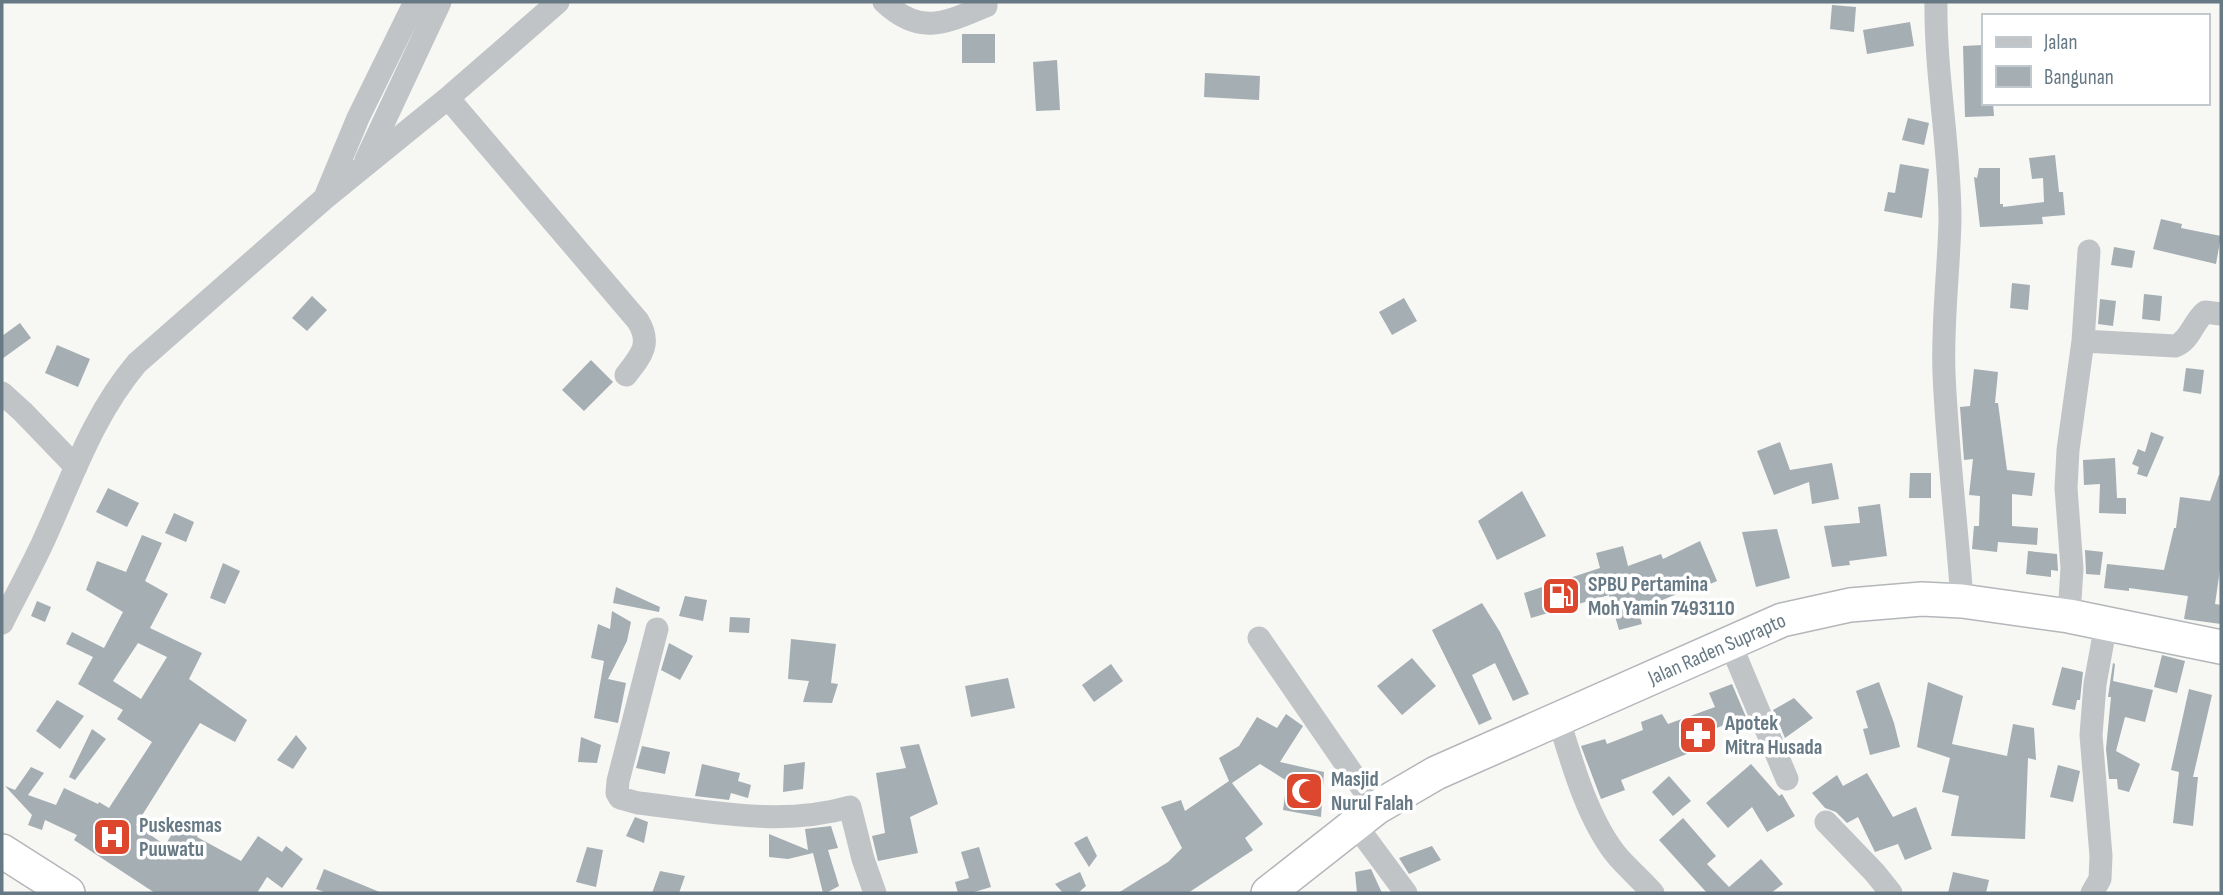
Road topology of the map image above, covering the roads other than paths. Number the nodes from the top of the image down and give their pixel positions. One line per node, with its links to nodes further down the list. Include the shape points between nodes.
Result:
1 (415, 2): 9 (street)
2 (440, 2): 8 (street)
3 (558, 2): 7 (street)
4 (884, 2): 6 (street, via 898,15 935,24)
5 (1936, 2): 16 (street, via 1950,219 1944,372)
6 (986, 6)
7 (448, 98): 8 (street); 13 (street, via 638,321 644,346)
8 (363, 167): 9 (street)
9 (325, 198): 15 (street, via 137,363 106,406)
10 (2089, 251): 12 (street)
11 (2221, 314): 12 (street, via 2205,312 2186,339 2175,346)
12 (2083, 341): 17 (street, via 2066,475 2072,568)
13 (626, 375)
14 (2, 393): 15 (street)
15 (76, 467): 18 (street)
16 (1962, 601): 17 (highway, Jalan Raden Suprapto); 22 (highway, Jalan Raden Suprapto, via 1850,605 1782,620)
17 (2069, 616): 19 (highway, Jalan Raden Suprapto)
18 (2, 624)
19 (2106, 624): 23 (highway, Jalan Raden Suprapto); 29 (street, via 2091,735 2101,856)
20 (657, 629): 31 (street, via 618,781 620,798 774,818 850,807)
21 (1259, 638): 26 (street)
22 (1730, 643): 24 (highway, Jalan Raden Suprapto); 25 (street)
23 (2221, 647)
24 (1559, 720): 26 (highway, Jalan Raden Suprapto, via 1436,773); 34 (street, via 1605,837)
25 (1787, 779)
26 (1365, 816): 32 (highway, Jalan Raden Suprapto); 33 (street)
27 (1826, 822): 35 (street)
28 (2, 851): 30 (highway)
29 (2096, 892)
30 (68, 893)
31 (875, 893)
32 (1268, 893)
33 (1406, 893)
34 (1653, 893)
35 (1891, 893)

